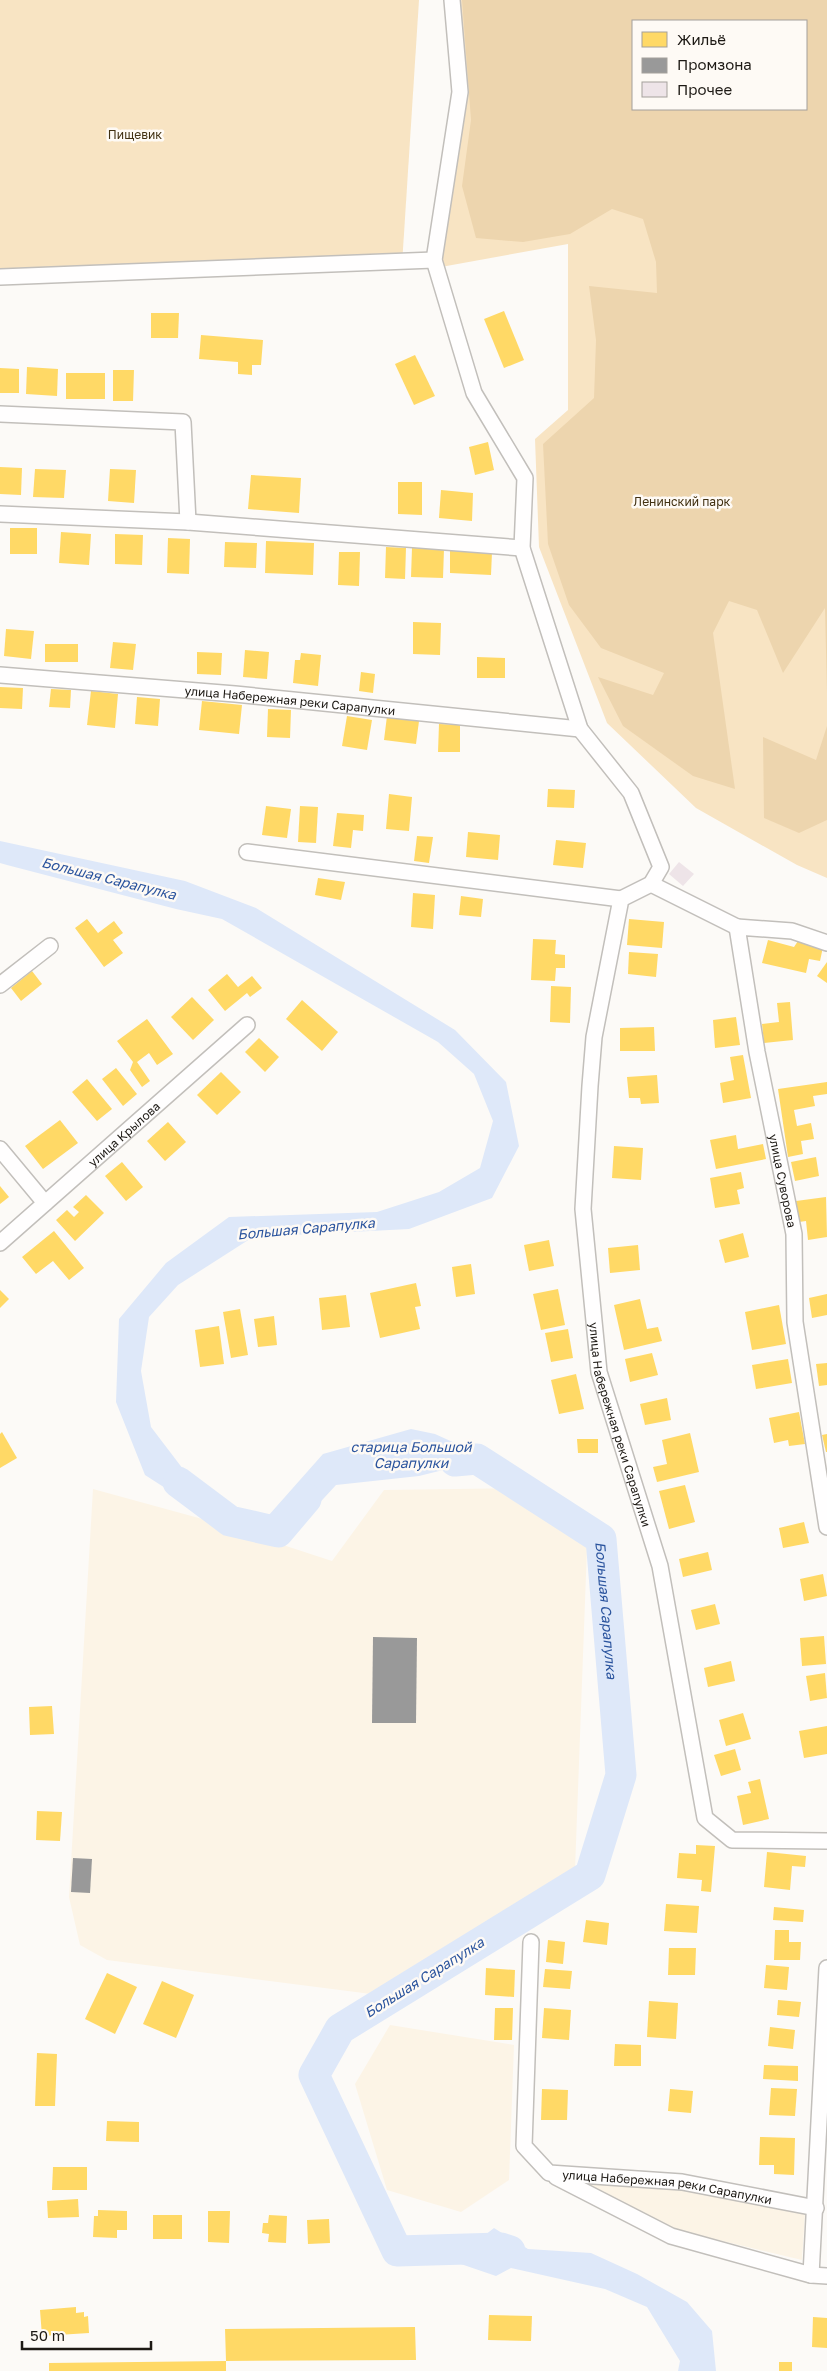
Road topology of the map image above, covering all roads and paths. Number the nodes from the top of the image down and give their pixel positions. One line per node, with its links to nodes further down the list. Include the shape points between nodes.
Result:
1 (452, 0): 2 (street, via 460,92)
2 (434, 260): 3 (street); 7 (street, via 474,393 525,478)
3 (0, 277)
4 (0, 414): 6 (street, via 183,422)
5 (0, 514): 6 (street)
6 (188, 522): 7 (street)
7 (522, 548): 9 (street)
8 (0, 675): 9 (street, улица Набережная реки Сарапулки, via 235,694)
9 (580, 729): 11 (street, via 631,793 661,867)
10 (248, 852): 12 (street)
11 (651, 884): 12 (street); 13 (street)
12 (622, 899): 22 (street, улица Набережная реки Сарапулки, via 594,1037 583,1209 599,1372 660,1566 705,1818 732,1840)
13 (737, 927): 14 (street, via 792,931); 21 (street, улица Суворова, via 757,1052 794,1234 795,1322)
14 (827, 943)
15 (50, 946): 16 (street)
16 (0, 985)
17 (247, 1026): 19 (street, улица Крылова)
18 (0, 1149): 19 (street)
19 (45, 1204): 20 (street, улица Крылова)
20 (0, 1243)
21 (827, 1526)
22 (827, 1841)
23 (531, 1942): 26 (street, улица Набережная реки Сарапулки, via 524,2146)
24 (827, 1968): 25 (street)
25 (826, 2020): 27 (street)
26 (549, 2173): 27 (street, улица Набережная реки Сарапулки, via 682,2182); 28 (street, via 671,2236)
27 (816, 2208): 28 (street)
28 (811, 2275): 29 (street)
29 (827, 2276)

